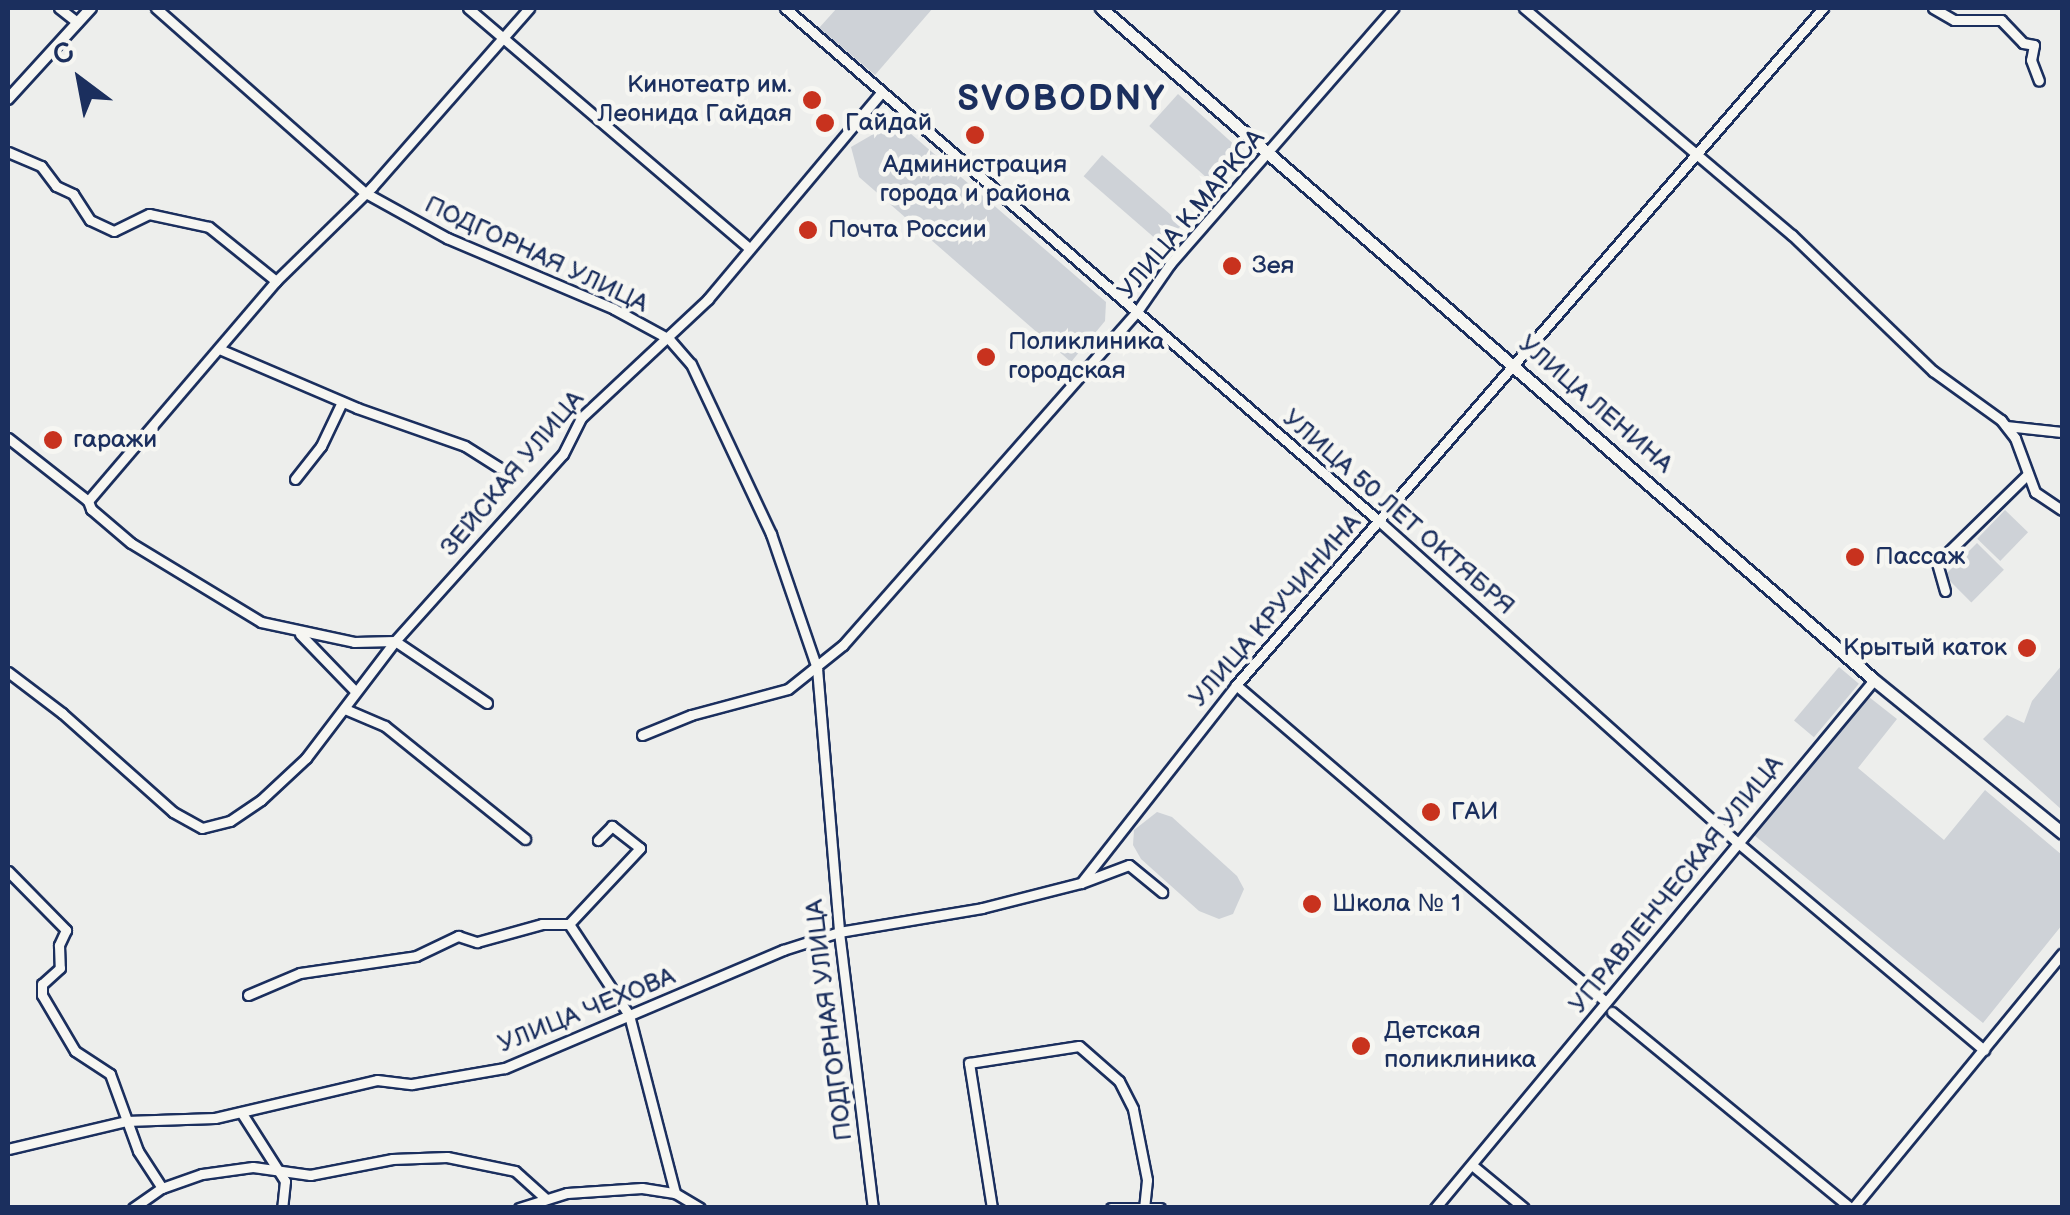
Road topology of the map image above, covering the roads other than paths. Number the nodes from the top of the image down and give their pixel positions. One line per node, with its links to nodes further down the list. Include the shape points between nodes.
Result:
1 (59, 8): 12 (street)
2 (91, 8): 12 (street)
3 (156, 8): 20 (street, ПОДГОРНАЯ УЛИЦА)
4 (468, 8): 13 (street)
5 (529, 8): 13 (street)
6 (785, 8): 15 (street, УЛИЦА 50 ЛЕТ ОКТЯБРЯ)
7 (1101, 8): 19 (main road, УЛИЦА ЛЕНИНА)
8 (1393, 8): 19 (street, УЛИЦА К.МАРКСА)
9 (1524, 8): 17 (street)
10 (1823, 8): 17 (street, УЛИЦА КРУЧИНИНА)
11 (1933, 8): 14 (street, via 1954,20 2001,20 2023,44 2034,45 2031,60)
12 (77, 22): 16 (street)
13 (503, 38): 20 (street); 21 (street)
14 (2039, 81)
15 (880, 93): 21 (street, ЗЕЙСКАЯ УЛИЦА); 23 (street, УЛИЦА 50 ЛЕТ ОКТЯБРЯ)
16 (8, 99)
17 (1694, 151): 26 (street, УЛИЦА КРУЧИНИНА); 28 (street, via 1792,234 1932,372)
18 (8, 152): 22 (street, via 41,166 90,220 114,231 150,214 209,227)
19 (1268, 154): 23 (street, УЛИЦА К.МАРКСА, via 1170,264); 26 (main road, УЛИЦА ЛЕНИНА)
20 (364, 192): 22 (street); 24 (street, ПОДГОРНАЯ УЛИЦА, via 447,238)
21 (748, 248): 24 (street, ЗЕЙСКАЯ УЛИЦА)
22 (276, 281): 25 (street)
23 (1136, 313): 36 (street, УЛИЦА 50 ЛЕТ ОКТЯБРЯ); 40 (street, УЛИЦА К.МАРКСА)
24 (668, 339): 39 (street, ЗЕЙСКАЯ УЛИЦА, via 581,418 563,454); 40 (street, ПОДГОРНАЯ УЛИЦА, via 691,364 746,474)
25 (219, 349): 27 (street); 34 (street)
26 (1513, 362): 36 (street, УЛИЦА КРУЧИНИНА); 42 (main road, УЛИЦА ЛЕНИНА)
27 (342, 402): 31 (street, via 465,446); 33 (street)
28 (2006, 426): 29 (street); 32 (street)
29 (2062, 432)
30 (8, 438): 34 (street)
31 (500, 468)
32 (2028, 474): 35 (street, via 2036,492); 37 (street, via 1937,563)
33 (295, 479)
34 (88, 501): 38 (street, via 131,543 212,594 261,622)
35 (2062, 510)
36 (1380, 521): 43 (street, УЛИЦА КРУЧИНИНА); 51 (street, УЛИЦА 50 ЛЕТ ОКТЯБРЯ)
37 (1944, 591)
38 (298, 632): 39 (street); 44 (street)
39 (395, 641): 44 (street, ЗЕЙСКАЯ УЛИЦА); 45 (street)
40 (817, 668): 47 (street, УЛИЦА К.МАРКСА, via 788,690); 56 (street, ПОДГОРНАЯ УЛИЦА)
41 (8, 672): 46 (street, ЗЕЙСКАЯ УЛИЦА, via 173,812 202,828 230,821 261,800)
42 (1874, 680): 48 (main road, УЛИЦА ЛЕНИНА); 51 (street, УПРАВЛЕНЧЕСКАЯ УЛИЦА)
43 (1236, 685): 53 (street, УЛИЦА КРУЧИНИНА); 59 (street)
44 (355, 691): 46 (street, ЗЕЙСКАЯ УЛИЦА)
45 (487, 703)
46 (345, 709): 49 (street, via 385,726)
47 (642, 734)
48 (2062, 833)
49 (525, 838)
50 (598, 840): 55 (street, via 612,826 640,848)
51 (1737, 842): 59 (street, УПРАВЛЕНЧЕСКАЯ УЛИЦА); 61 (street, УЛИЦА 50 ЛЕТ ОКТЯБРЯ)
52 (8, 871): 63 (street, via 66,930 60,968 42,984 42,996 75,1051 110,1074)
53 (1081, 883): 54 (street, УЛИЦА ЧЕХОВА, via 1130,865); 56 (street, УЛИЦА ЧЕХОВА)
54 (1162, 892)
55 (569, 924): 58 (street, via 542,924 477,942 458,936 416,956 300,974); 60 (street)
56 (839, 932): 60 (street, УЛИЦА ЧЕХОВА); 75 (street, ПОДГОРНАЯ УЛИЦА)
57 (2062, 954): 61 (street)
58 (248, 996)
59 (1609, 1007): 65 (street, УПРАВЛЕНЧЕСКАЯ УЛИЦА); 81 (street)
60 (629, 1015): 62 (street, УЛИЦА ЧЕХОВА, via 505,1068 412,1084 377,1080); 68 (street)
61 (1984, 1050): 81 (street)
62 (241, 1112): 63 (street, УЛИЦА ЧЕХОВА); 66 (street)
63 (126, 1121): 64 (street, УЛИЦА ЧЕХОВА); 67 (street)
64 (8, 1149)
65 (1472, 1165): 79 (street, УПРАВЛЕНЧЕСКАЯ УЛИЦА); 80 (street)
66 (280, 1172): 67 (street, via 219,1171); 69 (street, via 310,1175 392,1159 446,1157 514,1171); 72 (street, via 287,1192)
67 (162, 1188): 71 (street)
68 (675, 1194): 69 (street, via 628,1188); 74 (street)
69 (546, 1199): 73 (street)
70 (1144, 1206): 76 (street, via 1147,1180 1133,1108 1119,1081 1078,1046 968,1063); 77 (street); 78 (street)
71 (133, 1208)
72 (282, 1208)
73 (518, 1208)
74 (700, 1208)
75 (873, 1208)
76 (992, 1208)
77 (1111, 1208)
78 (1160, 1208)
79 (1435, 1208)
80 (1524, 1208)
81 (1852, 1208)

